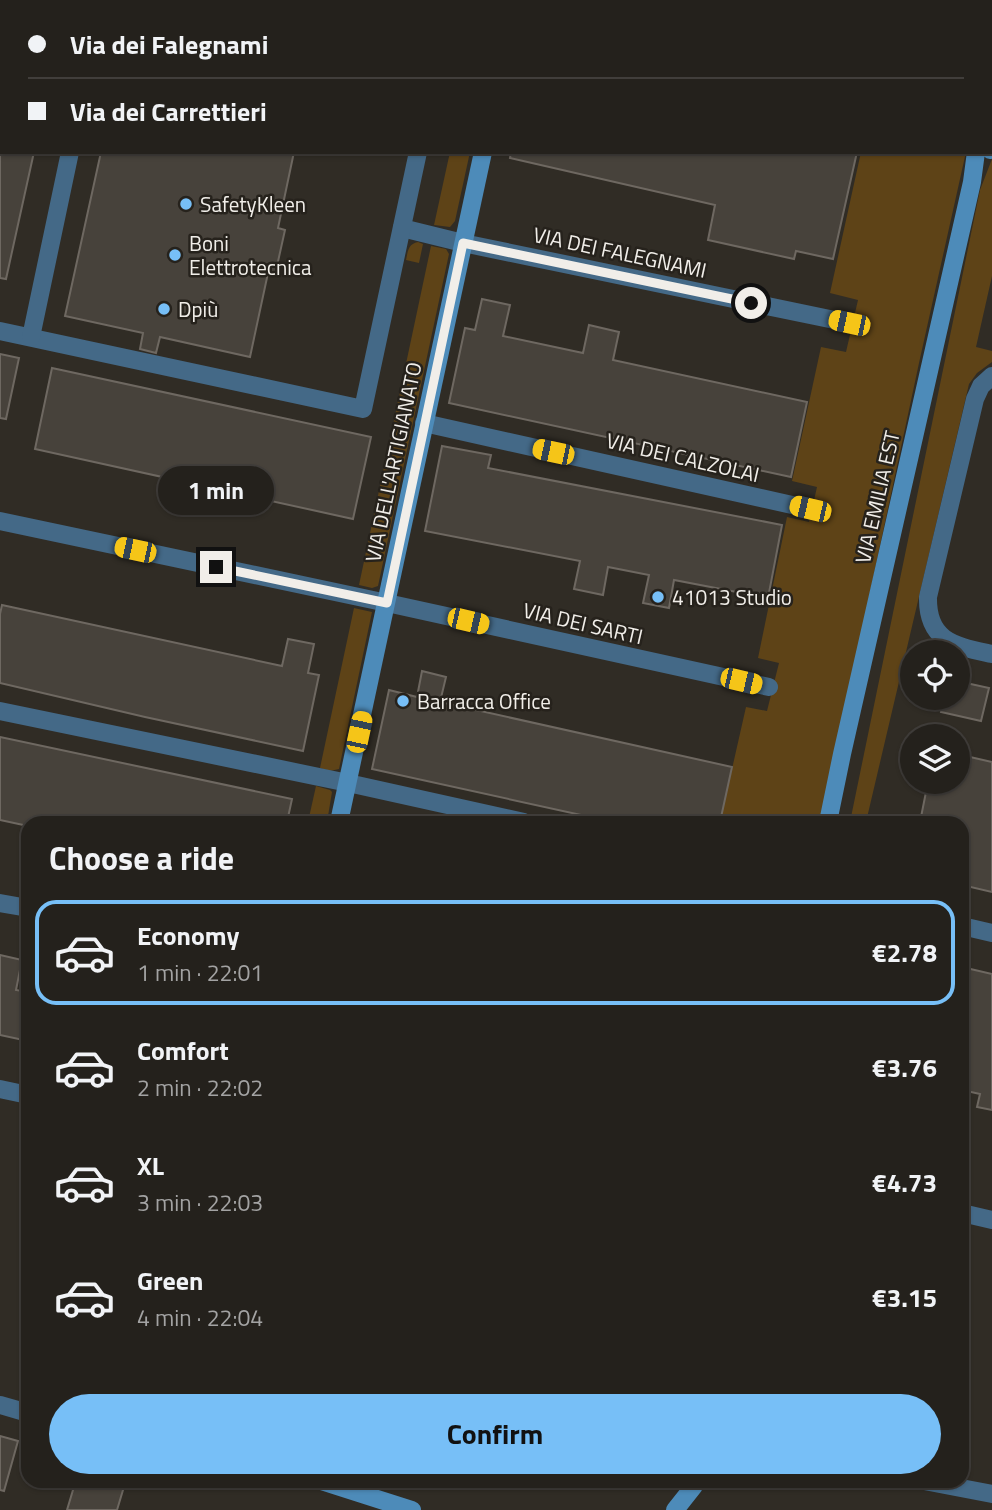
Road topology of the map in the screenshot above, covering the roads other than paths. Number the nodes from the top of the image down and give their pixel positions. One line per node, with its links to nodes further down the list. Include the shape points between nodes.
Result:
1 (70, 154): 11 (street)
2 (418, 154): 7 (street)
3 (482, 154): 8 (street, VIA DELL'ARTIGIANATO)
4 (976, 154): 6 (street, VIA EMILIA EST)
5 (989, 154): 6 (street, VIA EMILIA EST)
6 (972, 182): 23 (street, VIA EMILIA EST)
7 (402, 228): 8 (street, VIA DEI FALEGNAMI); 11 (street, via 363,409)
8 (463, 243): 9 (street, VIA DEI FALEGNAMI); 13 (street, VIA DELL'ARTIGIANATO)
9 (849, 323)
10 (0, 331): 11 (street)
11 (31, 337)
12 (992, 376): 17 (street, via 975,399 928,608 935,627 949,643)
13 (424, 423): 14 (street, VIA DEI CALZOLAI); 16 (street, VIA DELL'ARTIGIANATO)
14 (810, 509)
15 (0, 521): 16 (street, VIA DEI SARTI)
16 (387, 603): 18 (street, VIA DEI SARTI); 20 (street, VIA DELL'ARTIGIANATO)
17 (992, 654)
18 (769, 687)
19 (0, 711): 20 (street)
20 (348, 783): 21 (street, VIA DELL'ARTIGIANATO); 22 (street)
21 (340, 816)
22 (497, 816)
23 (829, 816)
24 (0, 903): 25 (street)
25 (21, 907)
26 (969, 928): 27 (street)
27 (992, 933)
28 (0, 1089): 29 (street)
29 (21, 1094)
30 (969, 1215): 31 (street)
31 (992, 1220)
32 (0, 1405): 33 (street)
33 (21, 1411)
34 (343, 1488): 39 (street)
35 (691, 1488): 40 (street)
36 (694, 1488): 41 (street)
37 (961, 1488): 38 (street)
38 (992, 1494)
39 (412, 1510)
40 (675, 1510)
41 (689, 1510)

